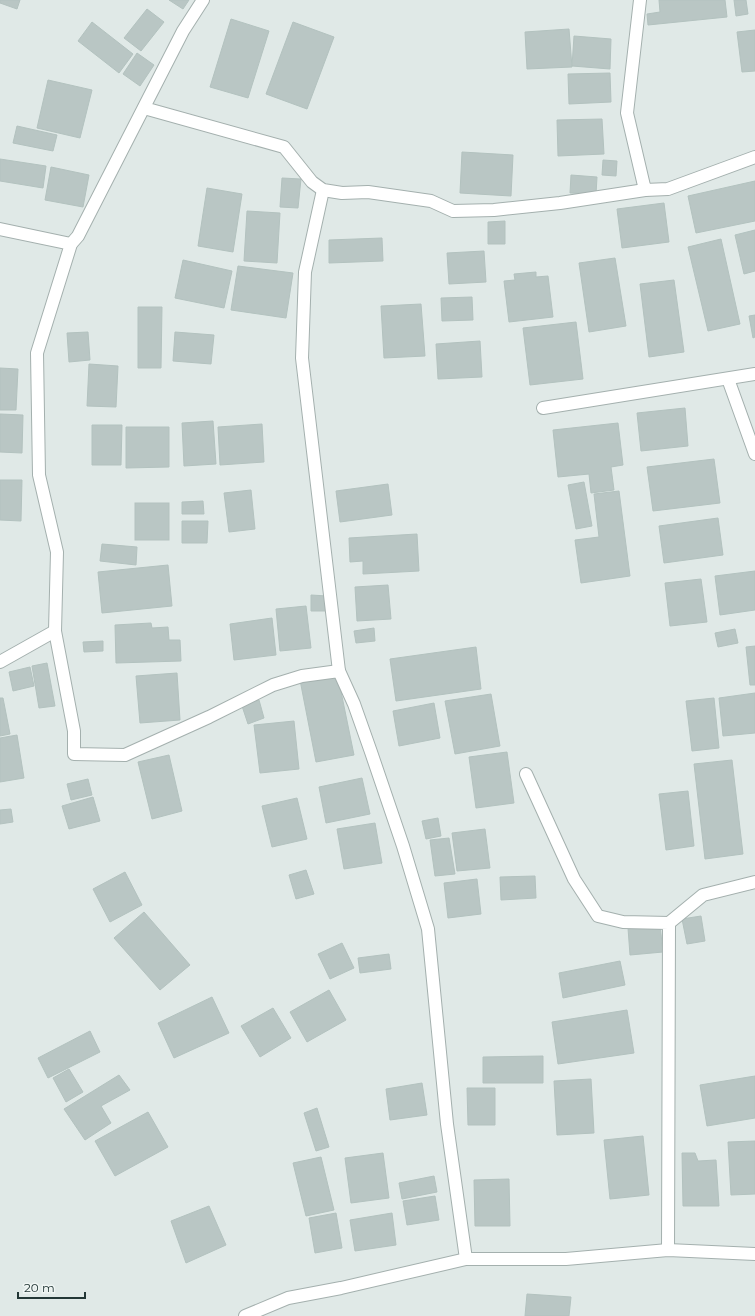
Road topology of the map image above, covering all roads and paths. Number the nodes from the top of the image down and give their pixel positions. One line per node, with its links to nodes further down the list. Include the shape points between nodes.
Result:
1 (203, 0): 3 (street, via 183,31)
2 (640, 0): 6 (street, via 627,113)
3 (144, 108): 5 (street, via 284,147 312,182); 8 (street, via 78,236)
4 (755, 157): 6 (street, via 668,189)
5 (323, 190): 6 (street, via 342,193 368,192 431,201 453,211 494,210 560,203); 15 (street, via 305,272 302,358)
6 (645, 190)
7 (0, 229): 8 (street)
8 (71, 244): 13 (street, via 37,353 39,475 57,552)
9 (755, 374): 10 (street)
10 (728, 379): 11 (street); 12 (street)
11 (543, 408)
12 (755, 454)
13 (55, 631): 14 (street); 15 (street, via 74,731 74,754 125,755 273,685 302,676)
14 (0, 662)
15 (340, 671): 21 (street, via 372,752 428,930 447,1124)
16 (526, 774): 18 (street, via 574,879 598,916 623,922)
17 (755, 882): 18 (street, via 703,895)
18 (669, 923): 19 (street)
19 (668, 1250): 20 (street); 21 (street, via 566,1259)
20 (755, 1254)
21 (466, 1259): 22 (street, via 288,1298)
22 (247, 1315)

